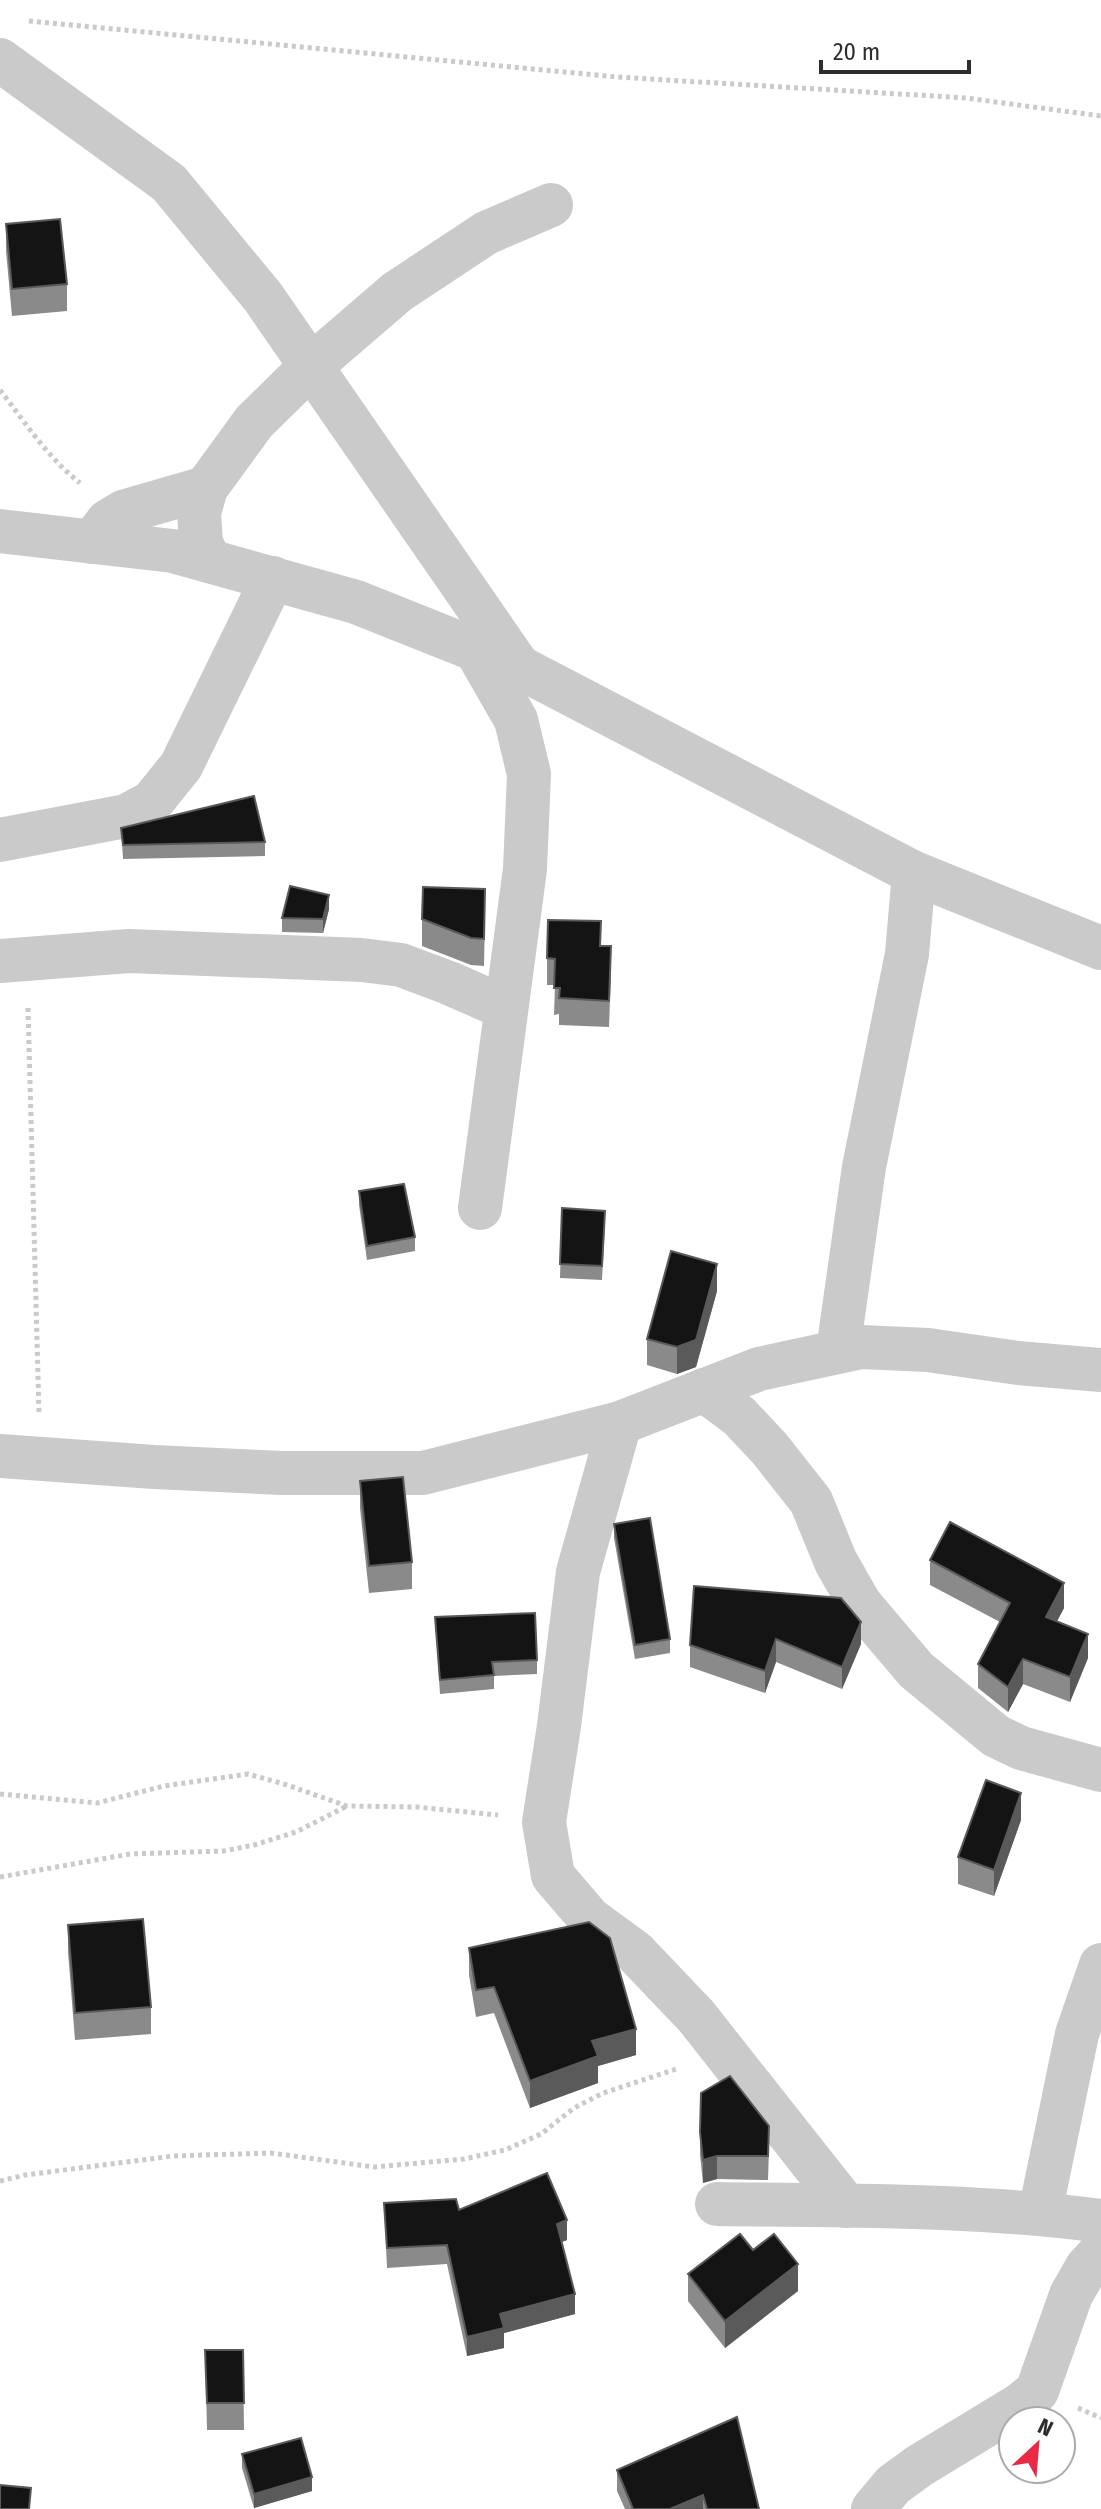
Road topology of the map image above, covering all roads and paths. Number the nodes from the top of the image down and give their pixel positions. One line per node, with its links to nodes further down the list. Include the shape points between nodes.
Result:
1 (16, 20): 3 (path, via 617,77 966,98)
2 (0, 60): 5 (street, via 169,183 263,297)
3 (1101, 116)
4 (551, 205): 5 (street, via 486,233 409,283)
5 (311, 366): 7 (street, via 254,422); 14 (street)
6 (0, 390): 8 (path, via 65,471)
7 (206, 488): 8 (street); 11 (street, via 199,513)
8 (123, 512): 10 (street)
9 (0, 531): 10 (street)
10 (92, 542): 11 (street, via 173,551)
11 (209, 561): 12 (street)
12 (273, 578): 13 (street, via 356,602); 15 (street, via 181,766 152,802 126,816)
13 (476, 650): 14 (street); 19 (street, via 516,720 529,774 525,869)
14 (519, 667): 16 (street)
15 (0, 840)
16 (914, 873): 17 (street); 21 (street, via 907,954 864,1167)
17 (1101, 948)
18 (13, 960): 19 (street, via 129,951 362,960 401,965); 25 (path, via 35,1214)
19 (506, 1008): 20 (street)
20 (480, 1208)
21 (838, 1351): 22 (street, via 928,1350); 23 (street, via 759,1369)
22 (1101, 1370)
23 (704, 1390): 24 (street); 26 (street, via 739,1416 811,1501 860,1604 916,1670 996,1736)
24 (620, 1423): 25 (street, via 423,1473 282,1473); 29 (street, via 578,1572)
25 (20, 1457)
26 (1101, 1770)
27 (0, 1794): 28 (path, via 97,1803 164,1786 248,1774)
28 (347, 1806): 29 (path, via 416,1807); 30 (path, via 296,1832 254,1845 130,1854)
29 (544, 1822): 32 (street, via 553,1876 590,1919 635,1952)
30 (0, 1877)
31 (1101, 1965): 36 (street, via 1077,2034)
32 (727, 2054): 33 (path, via 603,2093 541,2134 505,2150 464,2159 374,2167 271,2153 173,2156); 35 (street)
33 (0, 2181)
34 (717, 2204): 35 (street)
35 (846, 2206): 36 (street)
36 (1040, 2213): 37 (street)
37 (1101, 2221)
38 (1101, 2252): 39 (street, via 1071,2295 1037,2391 919,2466)
39 (873, 2509)

